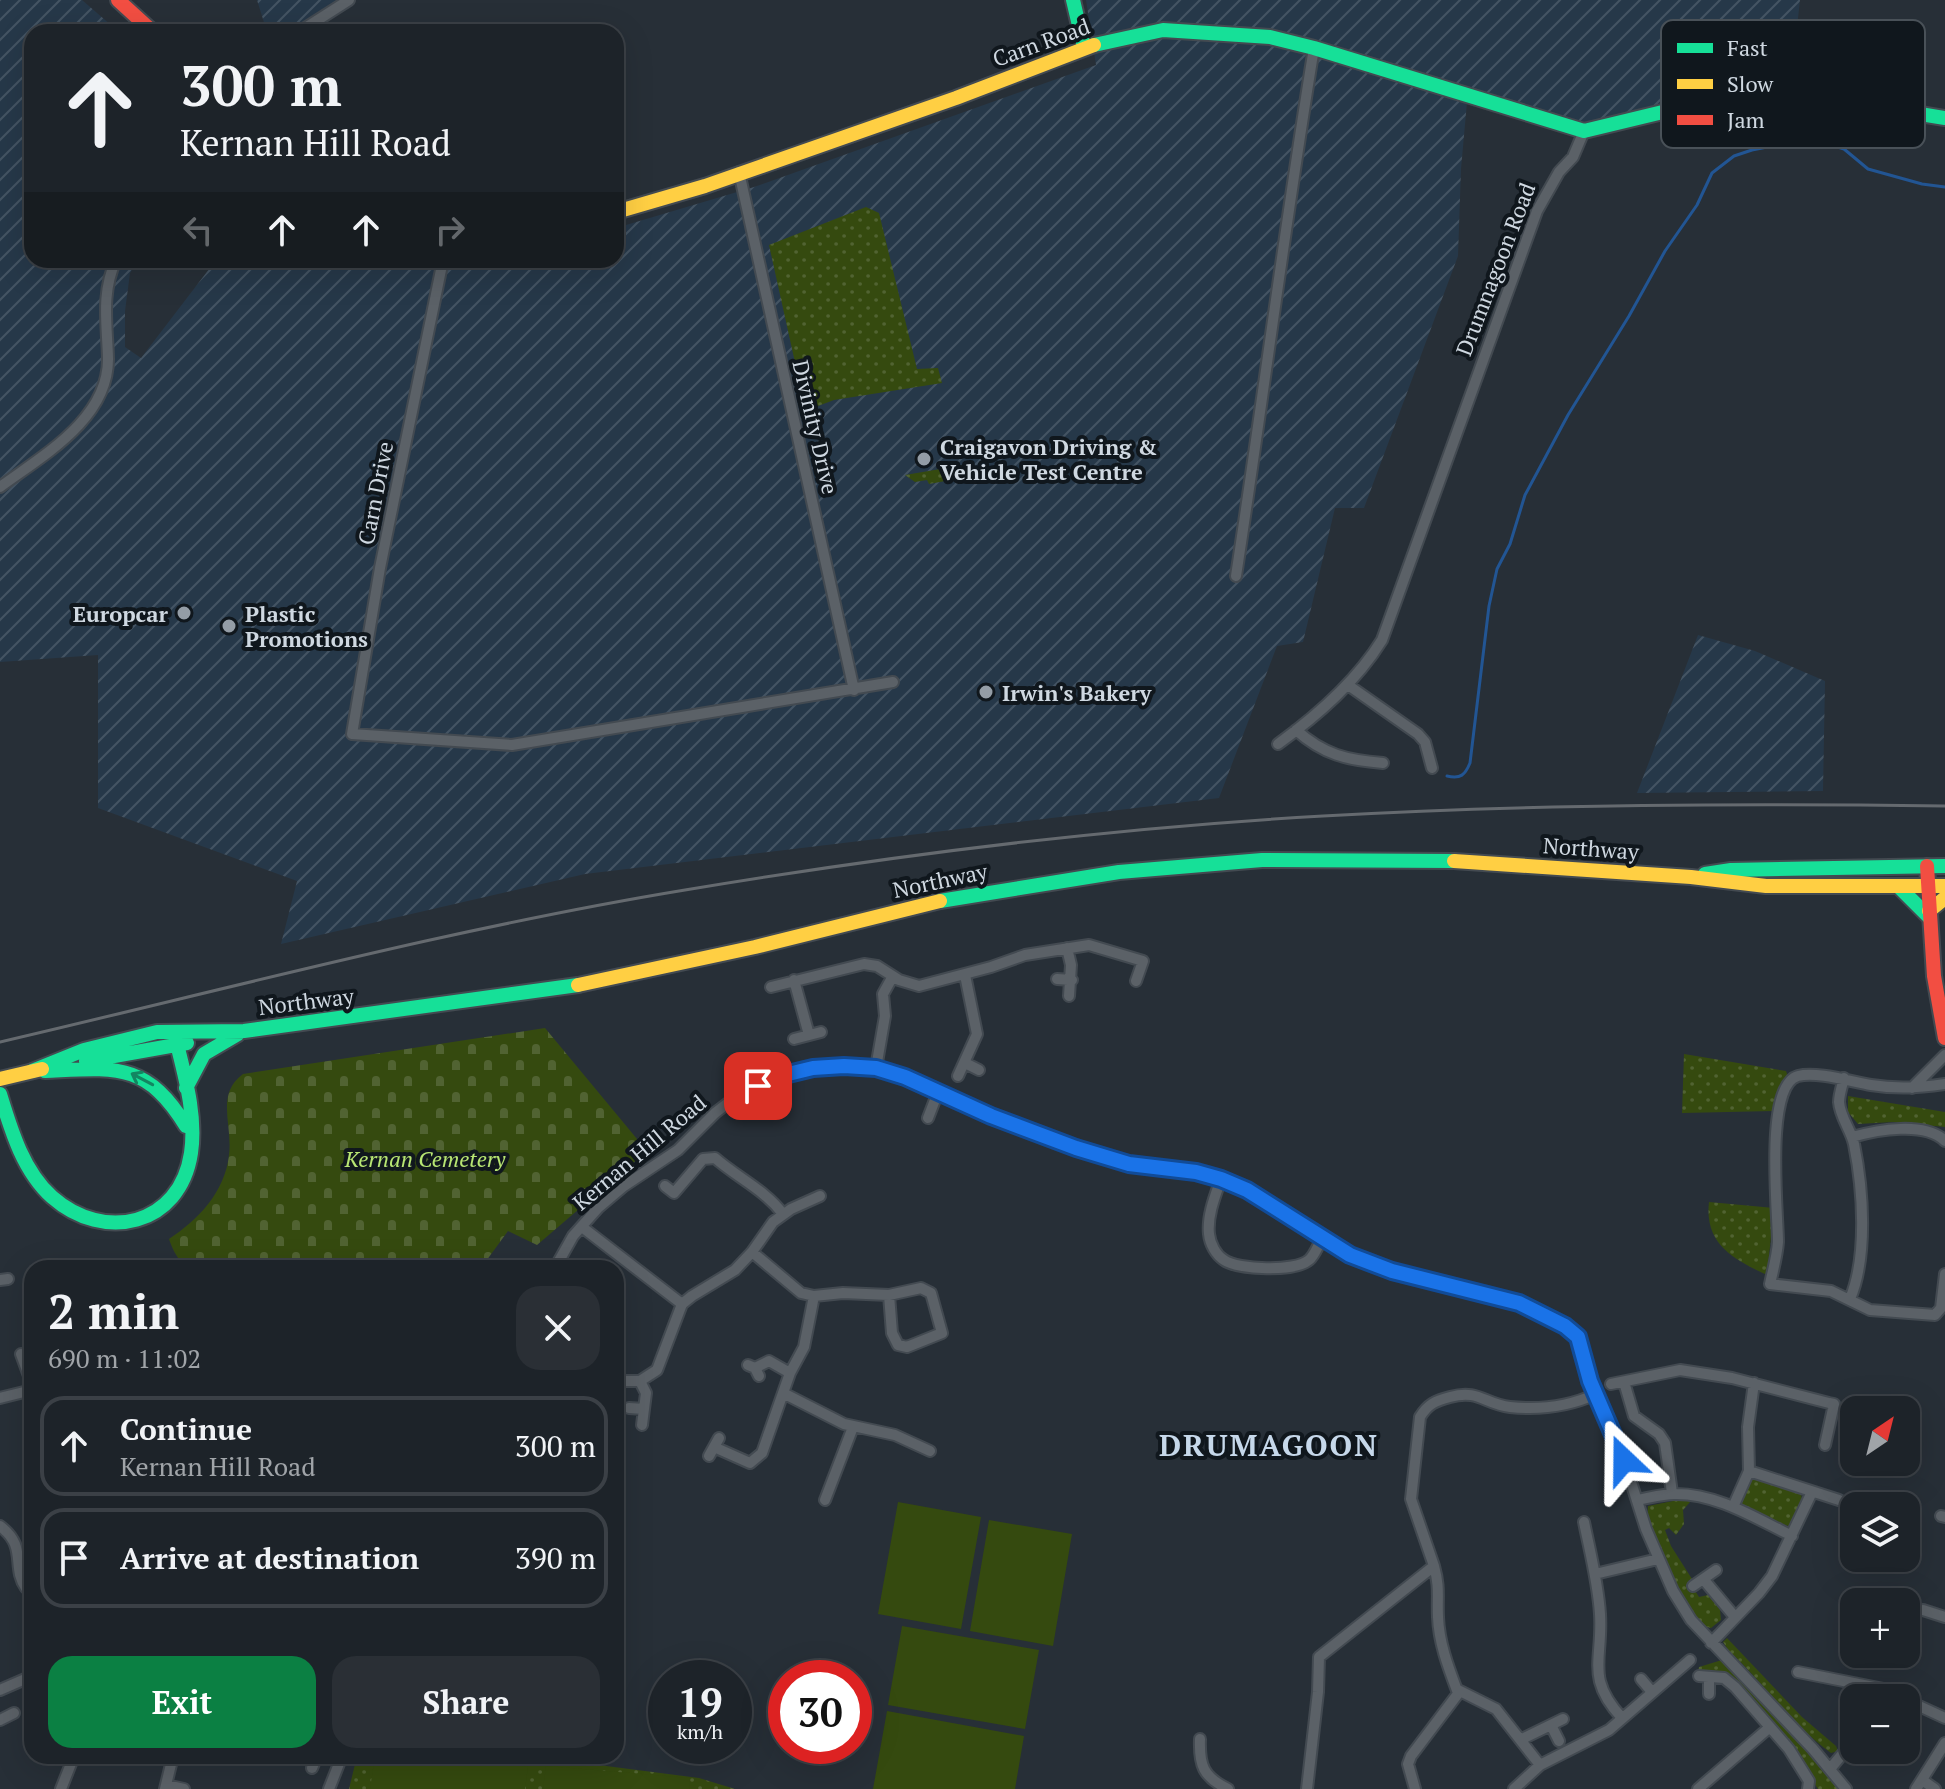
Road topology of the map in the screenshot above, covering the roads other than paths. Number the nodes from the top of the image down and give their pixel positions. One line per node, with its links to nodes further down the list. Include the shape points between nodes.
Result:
1 (118, 0): 4 (main road)
2 (349, 0): 5 (street)
3 (1073, 0): 6 (main road)
4 (144, 24)
5 (312, 24)
6 (1084, 47): 7 (main road, Carn Road, via 1163,30 1270,37); 12 (main road, Carn Road, via 956,98)
7 (1314, 48): 11 (main road, Carn Road); 17 (street)
8 (1661, 112): 11 (main road)
9 (1925, 116): 10 (main road)
10 (1945, 118)
11 (1584, 131): 19 (street, Drumnagoon Road, via 1537,211 1391,621)
12 (739, 172): 13 (main road, Carn Road); 20 (street, Divinity Drive)
13 (624, 210)
14 (113, 268): 16 (street, via 104,311 108,362 98,395 71,433)
15 (441, 268): 20 (street, Carn Drive, via 352,734 512,745)
16 (0, 487)
17 (1236, 576)
18 (893, 682): 20 (street)
19 (1348, 685): 21 (street, Drumnagoon Road); 24 (street, via 1418,734)
20 (854, 690)
21 (1296, 730): 22 (street, Drumnagoon Road); 23 (street, via 1348,760)
22 (1278, 744)
23 (1383, 763)
24 (1432, 768)
25 (1945, 866): 26 (main road, Northway)
26 (1928, 876): 27 (main road, Northway, via 1731,870); 28 (main road, Northway); 29 (main road, Northway); 31 (main road)
27 (1691, 877): 29 (main road, Northway, via 1766,886); 42 (main road, Northway, via 1337,858 1119,872 938,901 572,986)
28 (1945, 886)
29 (1900, 888): 31 (main road)
30 (1945, 898): 31 (main road)
31 (1929, 914): 34 (main road)
32 (1067, 948): 33 (street); 38 (street); 39 (street, via 1089,945 1143,961)
33 (965, 975): 35 (street, via 919,986); 47 (street, via 977,1034)
34 (1939, 975): 44 (main road)
35 (893, 976): 37 (street, via 864,964); 48 (street, via 883,994 885,1016)
36 (1057, 979): 38 (street)
37 (794, 980): 40 (street); 45 (street, via 815,1034)
38 (1072, 980): 41 (street)
39 (1136, 981)
40 (771, 987)
41 (1069, 996)
42 (244, 1031): 43 (main road, Northway, via 208,1033 189,1043); 55 (main road, via 204,1054)
43 (176, 1038): 50 (main road, Northway); 50 (main road, Northway, via 62,1059); 55 (main road)
44 (1945, 1038)
45 (794, 1039)
46 (1945, 1055): 56 (street)
47 (965, 1063): 49 (street); 51 (street)
48 (876, 1068): 57 (street, Kernan Hill Road); 67 (street, Kernan Hill Road, via 813,1068 737,1096 678,1150 615,1193)
49 (979, 1070)
50 (32, 1071): 53 (main road, Northway); 60 (main road, one-way to 50, via 164,1091 132,1073)
51 (958, 1076)
52 (1844, 1078): 56 (street); 61 (street, via 1839,1100); 74 (street, via 1797,1076 1781,1095 1775,1152 1778,1247 1770,1284 1831,1291)
53 (0, 1079)
54 (1945, 1084): 56 (street)
55 (186, 1088): 60 (main road)
56 (1912, 1088)
57 (938, 1092): 59 (street); 63 (street, Kernan Hill Road, via 1094,1154)
58 (0, 1094): 60 (main road, via 16,1144 33,1173 51,1196 93,1222 131,1222 167,1204 187,1169)
59 (928, 1118)
60 (192, 1136)
61 (1852, 1137): 62 (street, via 1882,1129 1927,1131); 74 (street, via 1862,1197 1858,1281)
62 (1945, 1141)
63 (1221, 1179): 68 (street, Kernan Hill Road); 68 (street, via 1209,1235 1226,1262 1255,1268 1301,1264 1311,1259)
64 (665, 1186): 66 (street, via 674,1193 703,1159 715,1158 770,1196)
65 (820, 1196): 66 (street)
66 (783, 1214): 69 (street)
67 (582, 1227): 70 (street, Kernan Hill Road); 75 (street)
68 (1322, 1239): 87 (street, via 1392,1271 1519,1303 1565,1326 1578,1337)
69 (752, 1252): 73 (street, via 801,1293); 75 (street, via 735,1270)
70 (559, 1260)
71 (1945, 1274): 74 (street, via 1941,1308 1935,1315 1870,1310)
72 (889, 1295): 72 (street, via 921,1288 931,1293 942,1333 907,1347 898,1345); 73 (street)
73 (814, 1296): 79 (street, via 804,1347)
74 (1850, 1299)
75 (682, 1304): 81 (street, via 657,1370)
76 (21, 1354): 77 (street)
77 (24, 1363)
78 (754, 1370): 79 (street, via 769,1361)
79 (790, 1373): 86 (street)
80 (624, 1381): 81 (street)
81 (640, 1381): 90 (street, via 646,1393)
82 (1624, 1382): 83 (street, via 1680,1370); 84 (street); 98 (street, via 1634,1416 1665,1443)
83 (1754, 1383): 93 (street, via 1835,1399); 96 (street)
84 (1611, 1384)
85 (24, 1390): 88 (street)
86 (783, 1393): 92 (street); 94 (street, via 771,1434 753,1462)
87 (1596, 1394): 100 (street); 107 (street, via 1541,1409 1505,1406 1465,1392 1427,1407 1420,1417 1411,1499)
88 (0, 1398)
89 (629, 1408): 90 (street)
90 (644, 1409): 91 (street)
91 (642, 1425)
92 (853, 1427): 95 (street, via 895,1435); 99 (street, via 835,1490)
93 (1825, 1445)
94 (714, 1447)
95 (930, 1451)
96 (1749, 1471): 97 (street); 102 (street)
97 (1812, 1492): 101 (street); 105 (street)
98 (1672, 1493): 100 (street); 102 (street)
99 (825, 1500)
100 (1637, 1500): 106 (street)
101 (1839, 1500)
102 (1733, 1507): 105 (street)
103 (1584, 1522): 109 (street)
104 (0, 1526): 111 (street, via 16,1544)
105 (1792, 1536): 116 (street, via 1772,1576)
106 (1658, 1559): 109 (street); 117 (street, via 1691,1620)
107 (1434, 1566): 125 (street, via 1440,1588 1438,1619); 153 (street, via 1319,1657)
108 (1716, 1570): 110 (street)
109 (1595, 1574): 129 (street, via 1600,1615 1596,1666 1610,1704)
110 (1704, 1580): 112 (street); 116 (street)
111 (24, 1585)
112 (1693, 1586)
113 (1942, 1601): 115 (street)
114 (1923, 1610): 115 (street)
115 (1942, 1616)
116 (1735, 1617): 117 (street)
117 (1711, 1643): 146 (street)
118 (1690, 1660): 124 (street)
119 (1798, 1672): 122 (street)
120 (1641, 1679): 124 (street)
121 (24, 1680): 123 (street)
122 (1840, 1684)
123 (0, 1690)
124 (1652, 1692): 129 (street)
125 (1458, 1693): 136 (street, via 1496,1709); 154 (street, via 1411,1756)
126 (1709, 1694): 134 (street, via 1704,1676 1724,1678)
127 (1920, 1706): 130 (street)
128 (14, 1713): 132 (street)
129 (1622, 1718): 144 (street)
130 (1945, 1718)
131 (1563, 1719): 133 (street)
132 (0, 1720)
133 (1551, 1725): 136 (street); 137 (street)
134 (1770, 1727): 156 (street); 157 (street, via 1809,1781)
135 (1200, 1739): 152 (street, via 1206,1775)
136 (1522, 1739): 144 (street)
137 (1559, 1741)
138 (1945, 1743): 147 (street)
139 (1840, 1757): 146 (street)
140 (71, 1764): 149 (street)
141 (171, 1764): 148 (street)
142 (314, 1764): 145 (street)
143 (339, 1764): 151 (street)
144 (1540, 1765): 155 (street)
145 (312, 1768)
146 (1830, 1769): 158 (street)
147 (1919, 1784): 159 (street)
148 (166, 1787): 150 (street)
149 (61, 1789)
150 (184, 1789)
151 (329, 1789)
152 (1228, 1789)
153 (1307, 1789)
154 (1415, 1789)
155 (1514, 1789)
156 (1698, 1789)
157 (1808, 1789)
158 (1846, 1789)
159 (1935, 1789)

